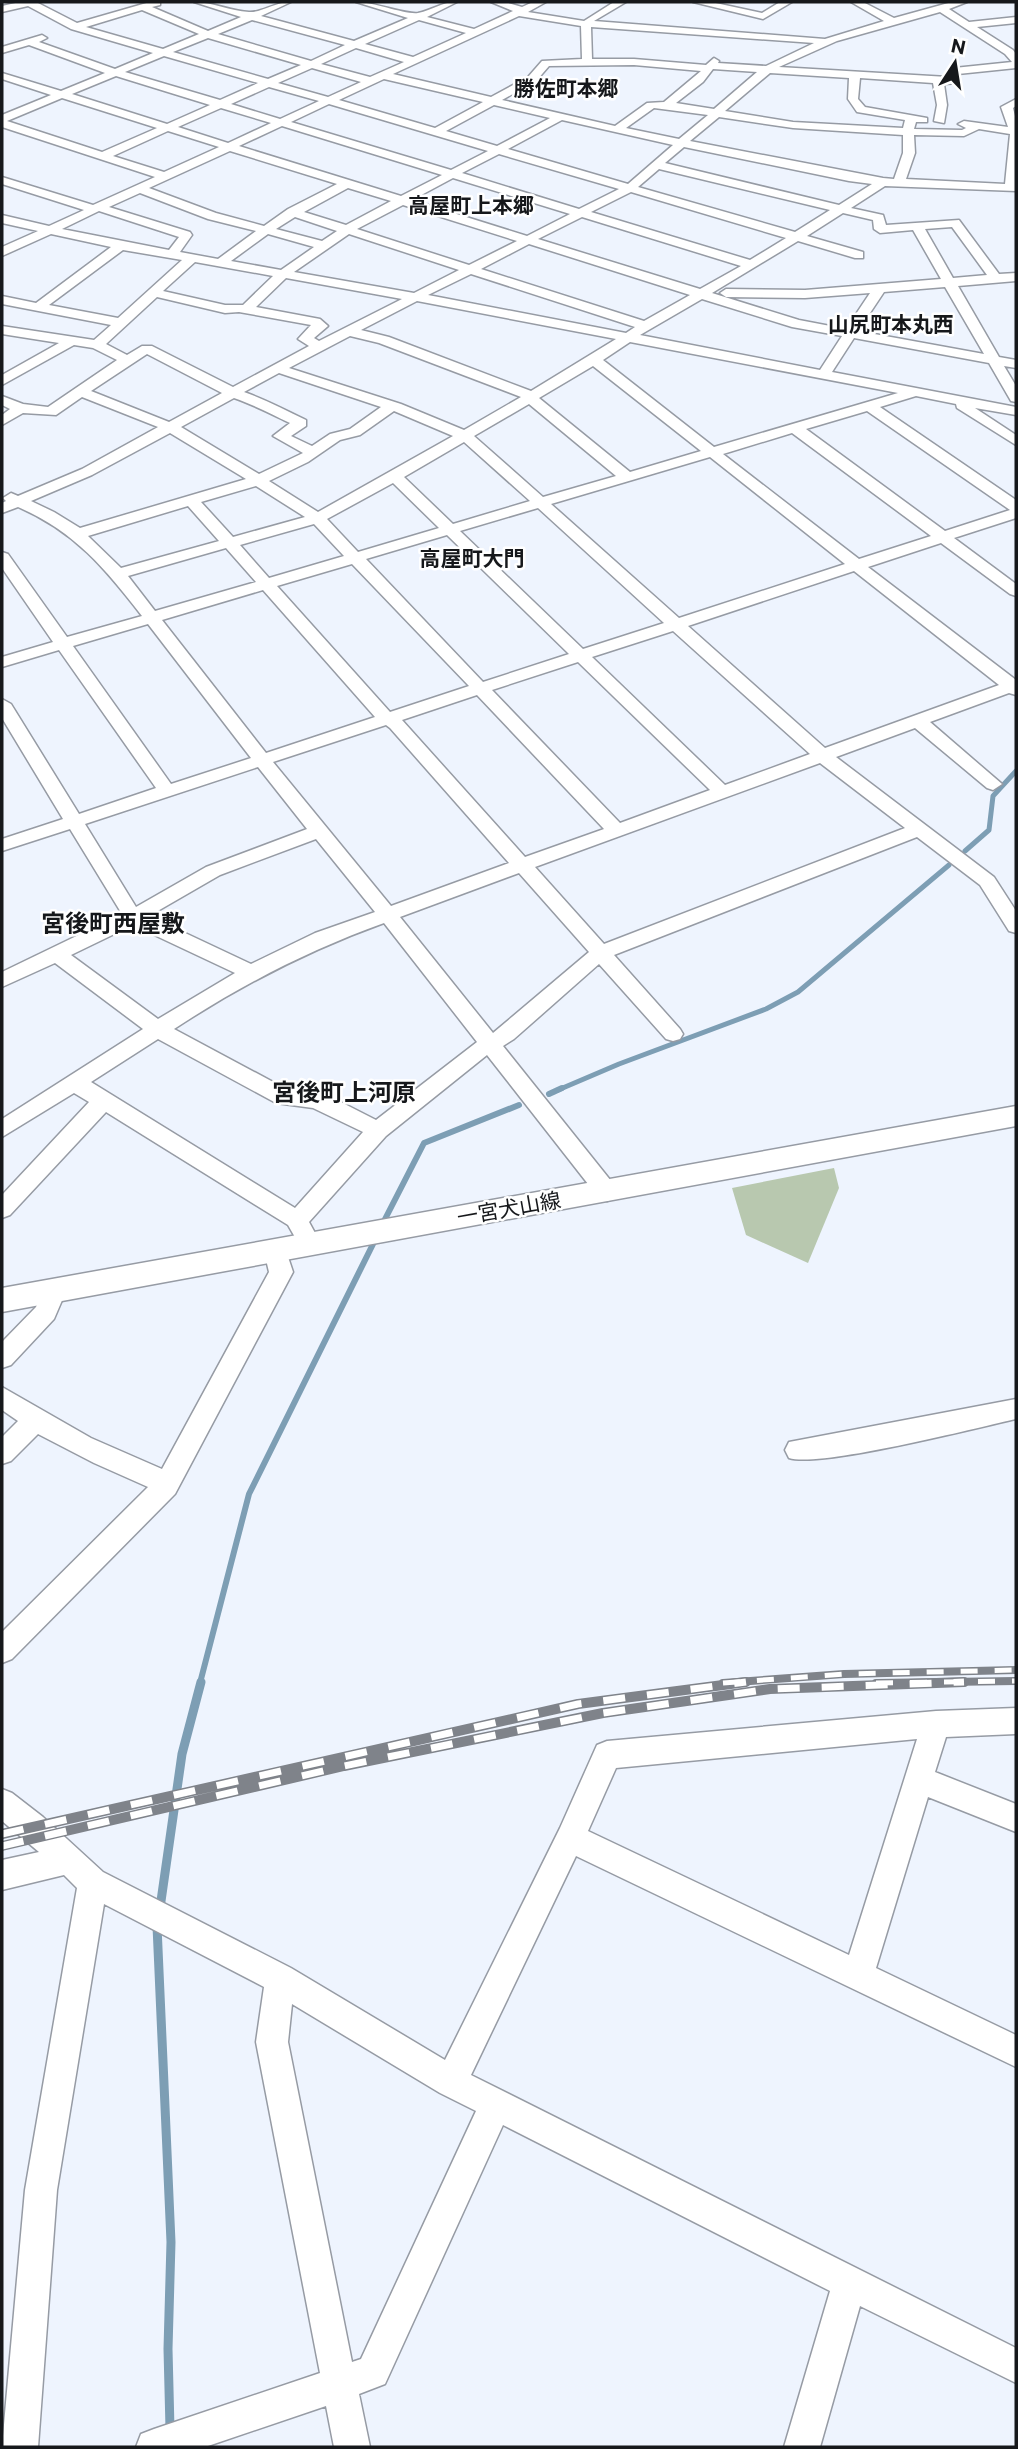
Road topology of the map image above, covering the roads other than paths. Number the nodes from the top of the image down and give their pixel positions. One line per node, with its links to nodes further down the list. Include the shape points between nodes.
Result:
1 (30, 2): 16 (street); 25 (street)
2 (161, 2): 14 (street)
3 (199, 2): 19 (street)
4 (286, 2): 19 (street)
5 (361, 2): 20 (street)
6 (452, 2): 20 (street)
7 (496, 2): 17 (street)
8 (541, 2): 17 (street)
9 (621, 2): 23 (street)
10 (787, 2): 13 (street, via 763,16)
11 (856, 2): 22 (street)
12 (962, 2): 15 (street)
13 (698, 3)
14 (142, 8): 25 (street); 30 (street)
15 (942, 8): 22 (street); 24 (street)
16 (2, 9)
17 (521, 12): 23 (street); 28 (street)
18 (676, 16): 26 (street)
19 (250, 17): 30 (street); 34 (street)
20 (418, 17): 28 (street); 34 (street)
21 (1016, 20): 24 (street)
22 (894, 22): 31 (street)
23 (586, 24): 26 (street); 40 (street)
24 (966, 25): 37 (street)
25 (76, 27): 27 (street); 38 (street)
26 (652, 29): 33 (street)
27 (65, 30)
28 (477, 33): 39 (street)
29 (53, 34): 32 (street)
30 (207, 34): 38 (street); 42 (street)
31 (831, 41): 33 (street); 44 (street, via 798,52)
32 (29, 42): 36 (street); 45 (street)
33 (717, 44): 43 (street)
34 (353, 45): 39 (street); 42 (street)
35 (1016, 49): 37 (street)
36 (2, 50)
37 (1003, 50): 41 (street)
38 (162, 52): 45 (street); 51 (street)
39 (414, 61): 46 (street)
40 (587, 63): 43 (street); 54 (street, via 545,63 532,79)
41 (1016, 63): 49 (street, via 954,71 955,81)
42 (310, 64): 50 (street); 51 (street)
43 (710, 67): 44 (street); 57 (street)
44 (765, 71): 47 (street); 58 (street)
45 (114, 72): 52 (street); 56 (street)
46 (382, 75): 50 (street); 54 (street)
47 (855, 75): 49 (street); 63 (street, via 853,99 861,110)
48 (4, 78): 52 (street)
49 (938, 80): 61 (street)
50 (370, 81): 53 (street)
51 (266, 83): 53 (street); 56 (street)
52 (62, 94): 60 (street); 65 (street)
53 (327, 100): 62 (street); 68 (street)
54 (495, 101): 59 (street); 68 (street)
55 (1016, 102): 67 (street, via 1007,112)
56 (219, 104): 62 (street); 65 (street)
57 (667, 105): 58 (street); 66 (street, via 651,105)
58 (717, 113): 63 (street, via 873,131); 69 (street)
59 (560, 117): 66 (street); 71 (street)
60 (2, 121): 72 (street)
61 (940, 121): 63 (street); 64 (street)
62 (279, 123): 70 (street); 74 (street)
63 (910, 125): 64 (street, via 964,133); 79 (street, via 909,153)
64 (977, 126): 67 (street)
65 (167, 127): 70 (street); 72 (street)
66 (617, 130): 69 (street)
67 (1016, 131): 82 (street)
68 (435, 133): 71 (street)
69 (683, 143): 73 (street); 78 (street)
70 (229, 146): 75 (street); 77 (street)
71 (497, 151): 74 (street); 81 (street)
72 (103, 156): 75 (street)
73 (658, 165): 81 (street); 85 (street)
74 (453, 174): 83 (street); 87 (street)
75 (163, 176): 80 (street)
76 (2, 180): 84 (street)
77 (348, 183): 83 (street); 86 (street)
78 (883, 183): 79 (street); 85 (street)
79 (899, 183): 82 (street)
80 (138, 188): 84 (street); 92 (street)
81 (630, 188): 87 (street); 93 (street)
82 (1013, 188)
83 (402, 200): 90 (street); 94 (street)
84 (96, 208): 91 (street); 98 (street, via 186,235)
85 (841, 209): 89 (street, via 878,218 880,229); 93 (street)
86 (292, 212): 90 (street); 92 (street)
87 (584, 214): 94 (street); 102 (street)
88 (2, 219): 91 (street)
89 (916, 226): 106 (street, via 955,223); 107 (street)
90 (348, 229): 96 (street); 103 (street)
91 (49, 230): 95 (street); 97 (street)
92 (264, 230): 96 (street); 101 (street)
93 (796, 237): 99 (street); 102 (street)
94 (528, 240): 103 (street); 110 (street)
95 (120, 246): 98 (street); 113 (street)
96 (323, 246): 104 (street)
97 (2, 252)
98 (172, 255): 100 (street)
99 (859, 255)
100 (192, 258): 101 (street); 109 (street)
101 (221, 263): 104 (street)
102 (752, 265): 110 (street)
103 (472, 270): 111 (street); 116 (street)
104 (283, 274): 111 (street); 114 (street)
105 (1016, 277): 106 (street)
106 (997, 280): 107 (street)
107 (952, 284): 108 (street); 126 (street)
108 (879, 289): 110 (street, via 781,295); 119 (street)
109 (155, 293): 114 (street, via 225,309); 115 (street)
110 (703, 293): 116 (street); 119 (street, via 797,324)
111 (416, 297): 118 (street); 120 (street)
112 (2, 300): 113 (street)
113 (40, 306): 115 (street)
114 (246, 309): 123 (street, via 315,322 321,326 305,340)
115 (122, 323): 122 (street)
116 (645, 326): 120 (street)
117 (2, 330): 121 (street)
118 (348, 331): 123 (street); 134 (street, via 384,340)
119 (849, 334): 126 (street); 129 (street)
120 (628, 337): 125 (street); 129 (street)
121 (70, 342): 122 (street); 130 (street)
122 (97, 345): 124 (street)
123 (319, 346): 128 (street)
124 (127, 360): 131 (street); 133 (street, via 147,349)
125 (594, 360): 134 (street); 148 (street)
126 (993, 360): 127 (street); 135 (street)
127 (1016, 364)
128 (277, 368): 133 (street); 138 (street)
129 (824, 374): 132 (street)
130 (2, 381)
131 (80, 392): 140 (street, via 51,412); 143 (street)
132 (915, 392): 137 (street); 139 (street)
133 (233, 393): 143 (street); 147 (street, via 301,423 280,436)
134 (531, 397): 145 (street); 150 (street)
135 (1016, 398)
136 (2, 400): 140 (street)
137 (958, 400): 141 (street); 146 (street)
138 (392, 406): 145 (street); 147 (street, via 355,432 340,434)
139 (869, 406): 144 (street); 156 (street)
140 (20, 408): 142 (street)
141 (1016, 411)
142 (2, 421)
143 (170, 427): 151 (street); 155 (street, via 87,472)
144 (794, 428): 148 (street); 161 (street)
145 (466, 436): 149 (street); 154 (street)
146 (1016, 441)
147 (312, 451): 151 (street)
148 (713, 453): 150 (street); 165 (street)
149 (396, 477): 158 (street); 159 (street)
150 (627, 478): 154 (street)
151 (259, 480): 153 (street); 158 (street)
152 (2, 494): 155 (street)
153 (193, 502): 160 (street); 162 (street)
154 (540, 503): 159 (street); 170 (street)
155 (11, 505): 160 (street, via 49,515)
156 (1016, 507)
157 (1016, 513): 161 (street)
158 (317, 518): 162 (street); 164 (street)
159 (450, 530): 164 (street); 172 (street)
160 (78, 534): 166 (street)
161 (943, 537): 165 (street); 168 (street)
162 (229, 543): 166 (street); 167 (street)
163 (2, 557): 171 (street)
164 (353, 558): 167 (street); 175 (street)
165 (858, 565): 170 (street); 174 (street)
166 (118, 575): 169 (street)
167 (265, 584): 169 (street); 177 (street)
168 (1016, 591)
169 (153, 618): 171 (street); 180 (street)
170 (677, 624): 172 (street); 179 (street)
171 (64, 645): 173 (street); 182 (street)
172 (582, 657): 175 (street); 183 (street)
173 (2, 662)
174 (1015, 687): 178 (street)
175 (480, 689): 177 (street); 187 (street)
176 (2, 704): 184 (street)
177 (388, 719): 180 (street); 189 (street)
178 (918, 721): 179 (street); 181 (street)
179 (823, 756): 183 (street); 185 (street)
180 (263, 760): 182 (street); 186 (street)
181 (993, 784)
182 (167, 791): 184 (street)
183 (722, 792): 187 (street)
184 (73, 822): 188 (street); 191 (street)
185 (919, 829): 192 (street, via 987,881); 193 (street)
186 (320, 831): 190 (street); 191 (street, via 214,871)
187 (616, 831): 189 (street)
188 (2, 845)
189 (521, 865): 190 (street); 193 (street)
190 (388, 915): 195 (street, via 322,938); 199 (street)
191 (133, 917): 194 (street); 195 (street)
192 (1016, 926)
193 (600, 953): 198 (street); 199 (street)
194 (56, 954): 196 (street); 197 (street)
195 (251, 972): 197 (street)
196 (2, 980)
197 (159, 1030): 200 (street); 204 (street, via 284,1097 317,1100)
198 (673, 1034)
199 (491, 1044): 204 (street); 205 (street)
200 (75, 1083): 201 (street); 203 (street)
201 (103, 1101): 206 (street); 207 (street)
202 (1016, 1116): 205 (main road, 一宮犬山線)
203 (5, 1124)
204 (378, 1130): 207 (street)
205 (607, 1192): 207 (main road, 一宮犬山線, via 378,1233)
206 (2, 1209)
207 (304, 1233): 208 (main road, 一宮犬山線)
208 (276, 1251): 209 (main road, 一宮犬山線); 217 (street, via 281,1272)
209 (54, 1291): 210 (main road, 一宮犬山線); 211 (street, via 46,1312)
210 (2, 1300)
211 (2, 1358)
212 (2, 1397): 214 (street)
213 (1016, 1409): 215 (street)
214 (35, 1421): 216 (street); 217 (street)
215 (798, 1450)
216 (2, 1453)
217 (168, 1483): 218 (street)
218 (2, 1650)
219 (1016, 1721): 220 (street)
220 (936, 1724): 221 (street); 224 (street, via 607,1755)
221 (919, 1780): 223 (street); 228 (street)
222 (2, 1803): 225 (street)
223 (1016, 1818)
224 (570, 1838): 228 (street); 231 (street)
225 (67, 1860): 226 (street); 227 (street)
226 (2, 1875)
227 (93, 1882): 229 (street); 236 (street, via 41,2190)
228 (858, 1978): 230 (street)
229 (280, 1979): 231 (street); 235 (street, via 272,2042)
230 (1016, 2051)
231 (452, 2082): 232 (street)
232 (495, 2106): 233 (street); 235 (street, via 373,2372)
233 (850, 2281): 234 (street); 239 (street)
234 (1016, 2366)
235 (338, 2386): 237 (street); 238 (street)
236 (20, 2447)
237 (154, 2447)
238 (352, 2447)
239 (802, 2447)

